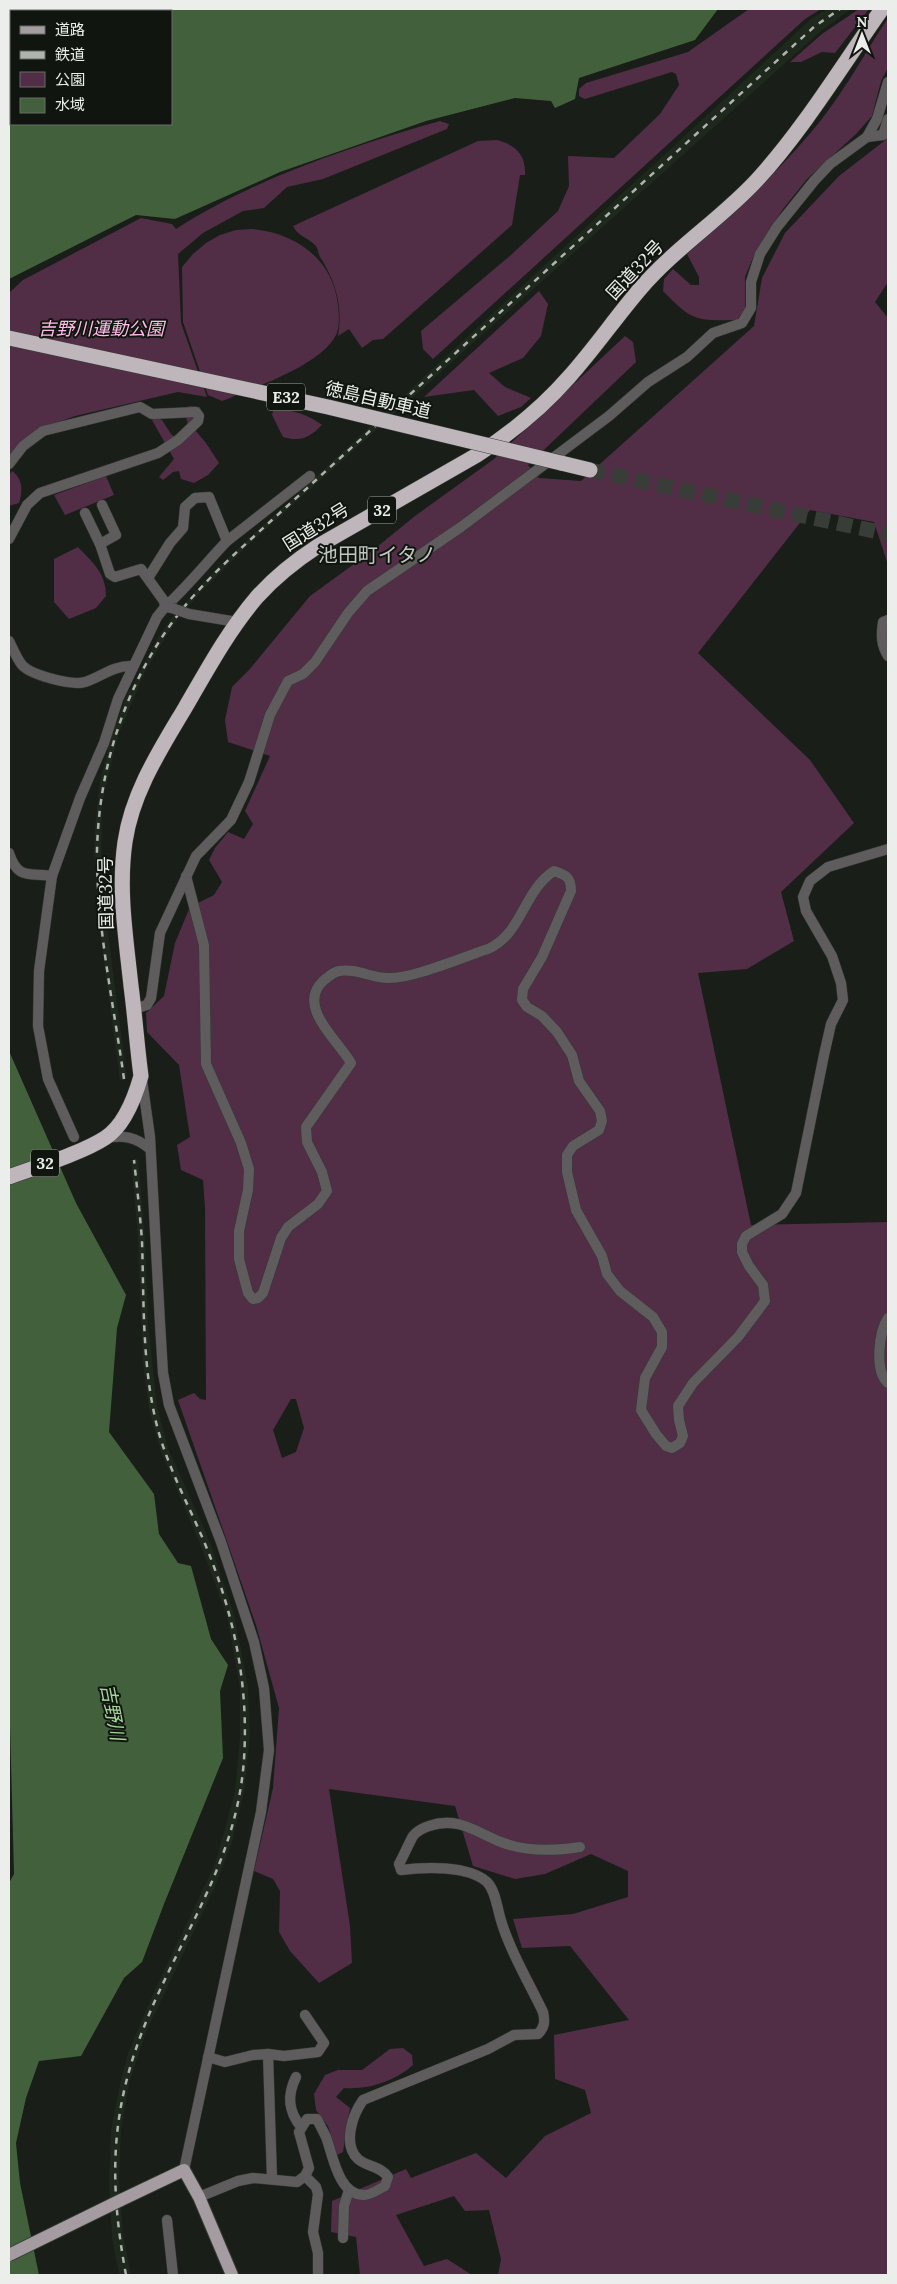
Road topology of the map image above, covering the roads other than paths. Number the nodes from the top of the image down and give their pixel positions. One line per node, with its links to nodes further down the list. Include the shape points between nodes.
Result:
1 (882, 9): 17 (highway, 国道32号 / 32, via 779,154 755,181 641,288 540,408 477,455 294,562 271,582)
2 (888, 82): 4 (street, via 877,119)
3 (888, 119): 4 (street, via 883,135)
4 (867, 137): 24 (street, via 830,164 777,228 760,254 751,282 750,308 742,323 713,333 687,357 648,382 609,416 461,527 367,591 315,662 303,674 288,681 270,715 249,782 231,820 196,856)
5 (9, 338): 7 (highway, 徳島自動車道 / E32, bridge, via 328,407)
6 (9, 464): 11 (street, via 33,437 55,426 140,407 152,414 196,412 199,416 198,421 178,440 158,453 40,493 27,505)
7 (590, 470)
8 (310, 476): 12 (street)
9 (102, 505): 13 (street, via 116,535)
10 (85, 513): 13 (street)
11 (9, 539)
12 (227, 541): 14 (street, via 209,497 195,498 184,508 183,528); 15 (street)
13 (100, 544): 14 (street, via 110,574 115,577 142,569)
14 (148, 578): 15 (street)
15 (169, 608): 17 (street, bridge); 20 (street, via 157,617)
16 (888, 620): 19 (street, via 883,622 881,634)
17 (237, 622): 25 (highway, 国道32号 / 32, via 151,766 135,801 125,841 121,886)
18 (9, 641): 20 (street, via 22,665 63,682 84,683 120,666)
19 (888, 656)
20 (132, 666): 23 (street)
21 (888, 850): 24 (street, via 828,867 810,881 803,897 806,911 832,956 843,1000 832,1024 824,1055 796,1192 782,1214 746,1236 742,1244 749,1266 763,1285 765,1301 738,1337 693,1383 678,1406 683,1436 680,1443 672,1448 656,1434 641,1410 645,1378 662,1347 662,1332 653,1316 620,1291 607,1274 602,1256 576,1210 572,1196 567,1155 573,1146 599,1130 600,1112 579,1080 572,1056 557,1032 522,1000 523,990 542,957 571,891 571,882 566,875 554,871 547,875 510,934 488,949 404,977 388,978 356,970 337,971 317,987 314,998 316,1016 351,1063 306,1127 307,1142 322,1172 327,1191 318,1204 288,1227 281,1238 263,1293 253,1299 246,1287 239,1259 239,1231 249,1169 206,1064 204,945)
22 (9, 853): 23 (street, via 19,872)
23 (52, 876): 27 (street, via 39,971 38,1026 48,1079)
24 (186, 876): 25 (street, via 160,933 151,998 147,1005)
25 (134, 1009): 26 (highway, 国道32号 / 32)
26 (141, 1076): 28 (highway, 国道32号 / 32, via 136,1095); 29 (street)
27 (74, 1137)
28 (106, 1138): 29 (street, via 124,1136 136,1139); 30 (highway, 国道32号 / 32)
29 (150, 1149): 36 (street, via 163,1373 169,1404 221,1542 254,1642 264,1688 269,1750 261,1812)
30 (9, 1177)
31 (888, 1318): 32 (street, via 880,1337 881,1366)
32 (888, 1383)
33 (580, 1847): 42 (street, via 558,1850 520,1848 454,1822 435,1823 414,1835 399,1864 401,1870 442,1868 471,1873 487,1882 545,2021 538,2034 514,2035 488,2049 363,2100 356,2110 350,2131 351,2146 358,2158 388,2177 385,2186 373,2192 363,2195)
34 (305, 2016): 35 (street, via 324,2043 318,2052 284,2056)
35 (268, 2054): 36 (street, via 225,2062); 41 (street)
36 (208, 2057): 39 (street)
37 (296, 2077): 38 (street, via 290,2088 290,2101 292,2116)
38 (301, 2126): 40 (street, via 299,2132 310,2168); 42 (street, via 307,2120 317,2119 326,2136 335,2168)
39 (184, 2170): 43 (main road); 46 (main road, bridge)
40 (305, 2176): 41 (street, via 297,2182); 49 (street, via 318,2194 313,2232 318,2253)
41 (272, 2179): 43 (street, via 245,2179)
42 (349, 2190): 45 (street, via 344,2206)
43 (199, 2197): 48 (main road)
44 (167, 2220): 47 (street)
45 (343, 2238)
46 (9, 2256)
47 (173, 2275)
48 (232, 2275)
49 (318, 2275)

